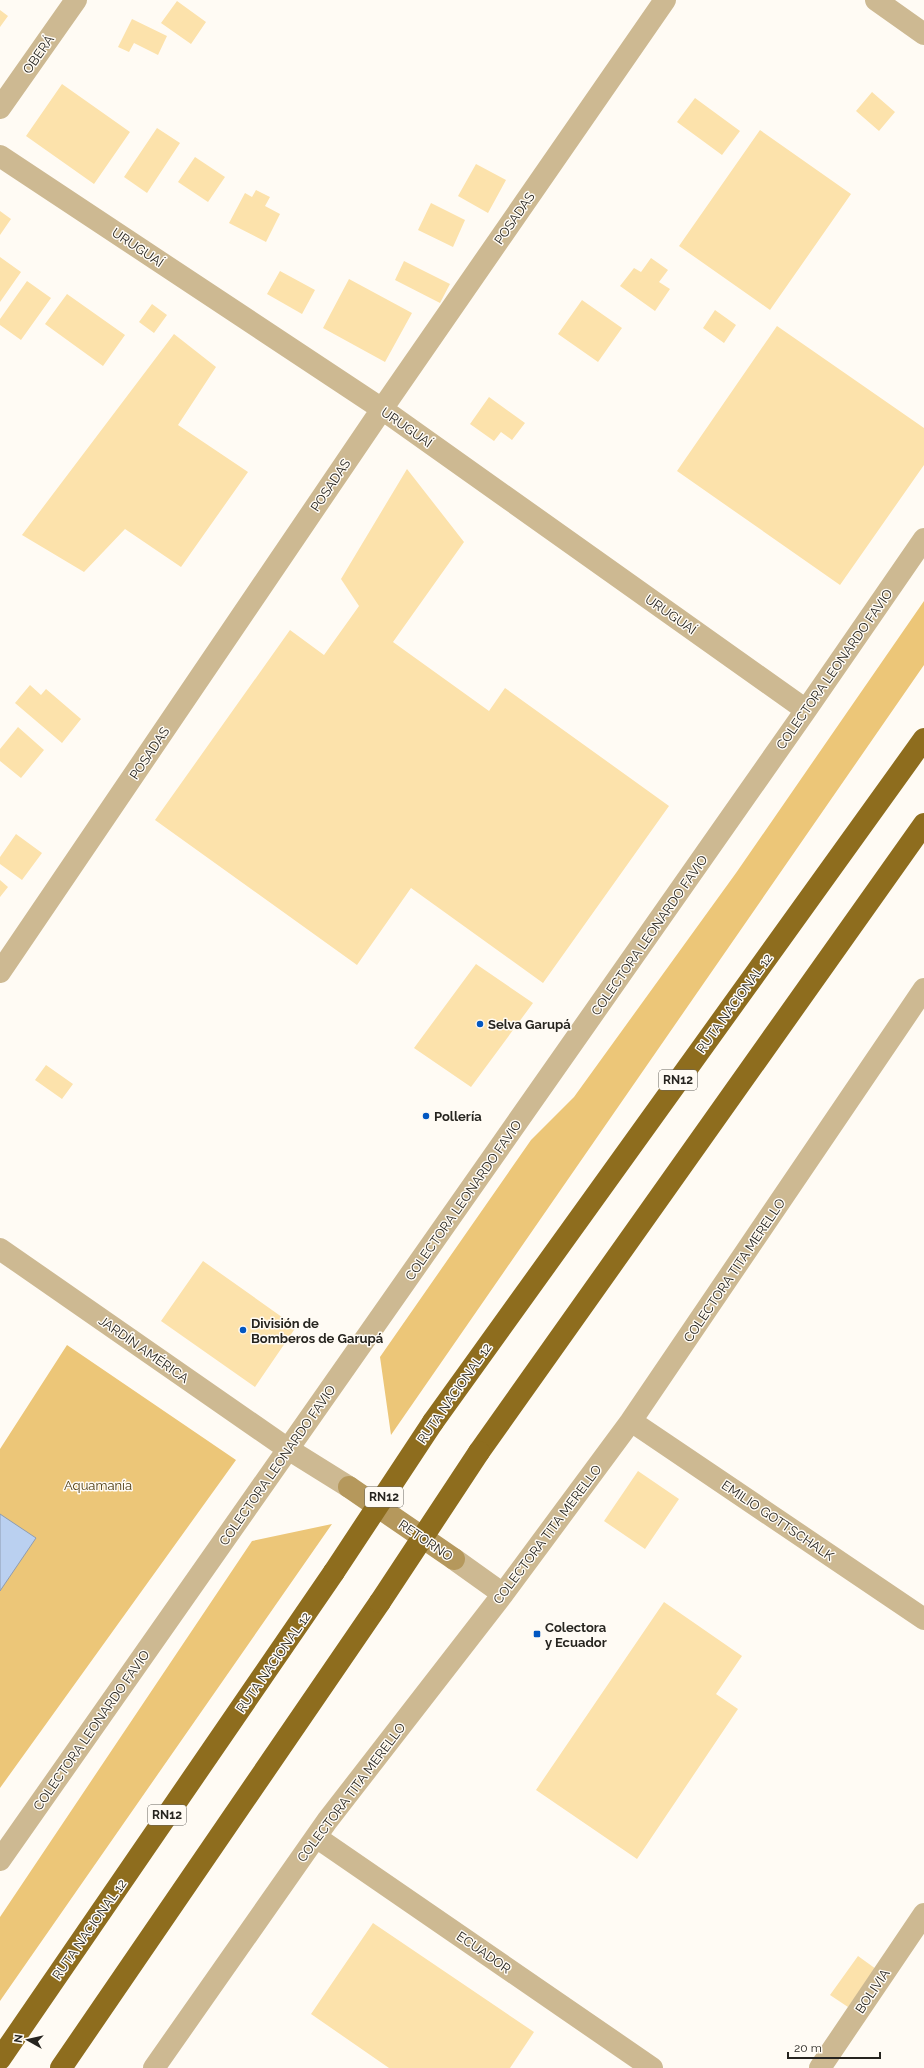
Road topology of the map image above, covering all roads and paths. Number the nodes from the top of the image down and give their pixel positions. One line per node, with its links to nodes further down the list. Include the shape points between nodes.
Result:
1 (76, 0): 5 (street, OBERÁ)
2 (665, 0): 7 (street, POSADAS)
3 (876, 0): 4 (street)
4 (924, 34)
5 (0, 108)
6 (0, 156): 7 (street, URUGUAÍ)
7 (382, 409): 9 (street, URUGUAÍ); 12 (street, POSADAS)
8 (924, 539): 9 (street, COLECTORA LEONARDO FAVIO)
9 (806, 710): 16 (street, COLECTORA LEONARDO FAVIO)
10 (924, 739): 22 (highway, RUTA NACIONAL 12 / RN12, bridge, via 433,1422 334,1572)
11 (924, 824): 23 (highway, bridge, via 479,1452 380,1602)
12 (0, 972)
13 (924, 989): 15 (street, COLECTORA TITA MERELLO)
14 (0, 1249): 16 (street, JARDÍN AMÉRICA)
15 (631, 1421): 17 (street, COLECTORA TITA MERELLO); 18 (street, EMILIO GOTTSCHALK)
16 (288, 1449): 17 (street, RETORNO, via 349,1487); 20 (street, COLECTORA LEONARDO FAVIO)
17 (503, 1594): 19 (street, COLECTORA TITA MERELLO)
18 (924, 1619)
19 (316, 1837): 24 (street, COLECTORA TITA MERELLO); 25 (street, ECUADOR)
20 (0, 1860)
21 (924, 1914): 26 (street, BOLIVIA)
22 (0, 2058)
23 (61, 2068)
24 (154, 2068)
25 (652, 2068)
26 (820, 2068)

